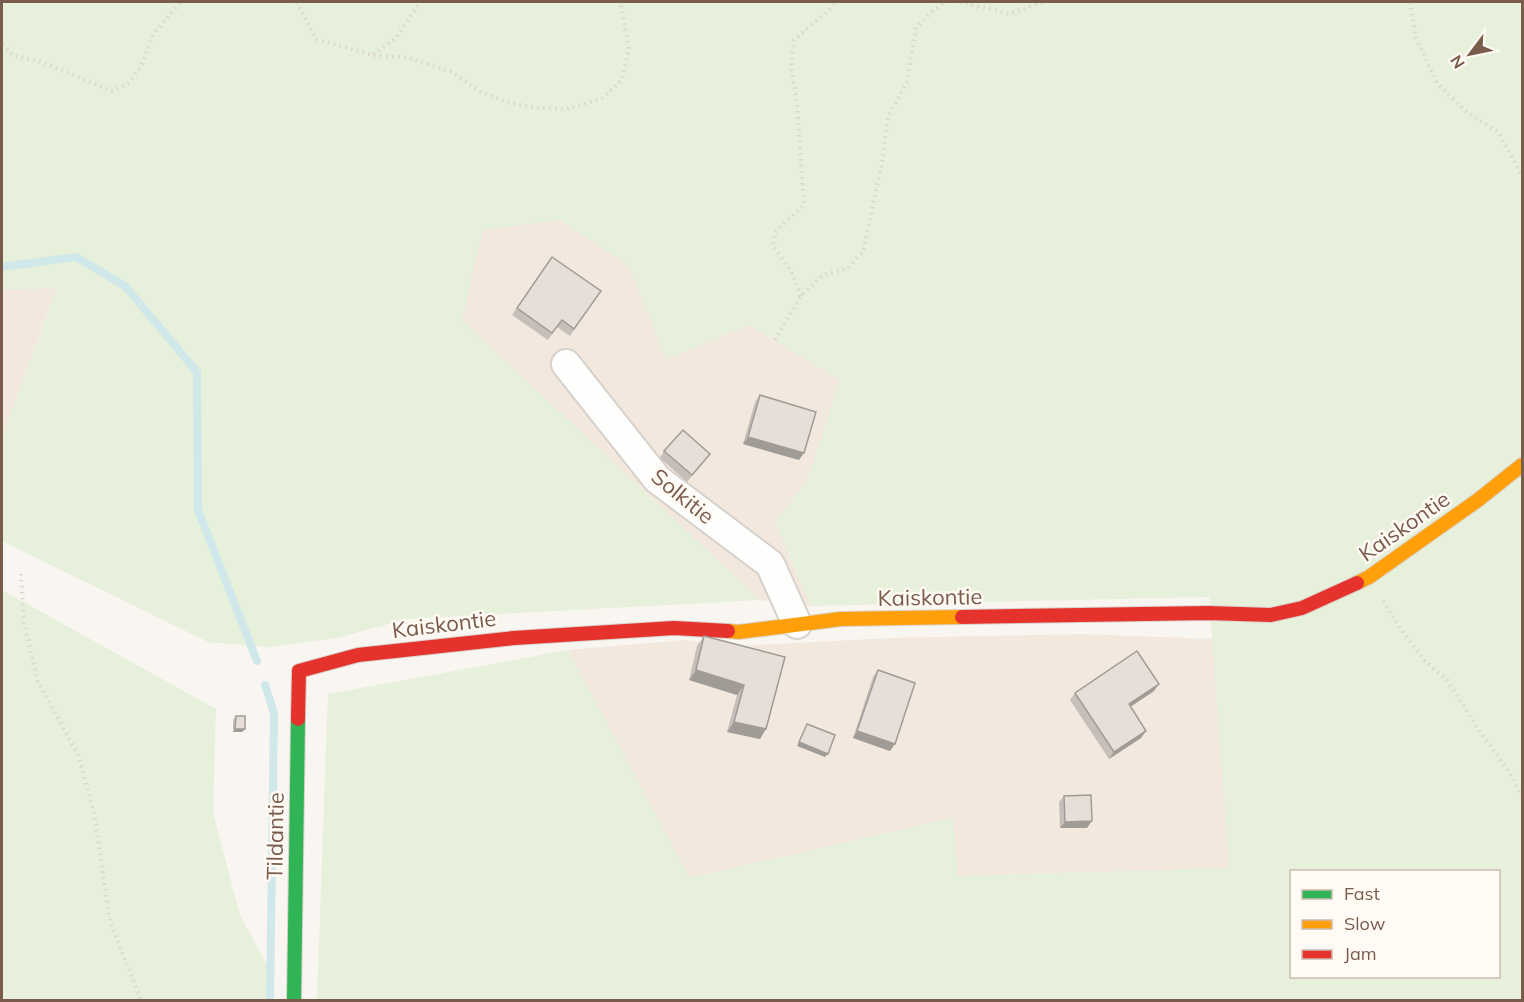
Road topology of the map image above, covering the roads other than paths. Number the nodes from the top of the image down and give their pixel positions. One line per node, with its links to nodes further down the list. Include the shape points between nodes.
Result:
1 (566, 364): 3 (street, Solkitie, via 657,479 770,564)
2 (1522, 465): 3 (street, Kaiskontie, via 1368,577 1302,608 1271,615 841,619)
3 (797, 624): 4 (street, Kaiskontie, via 739,632 674,628 514,638 358,655)
4 (299, 671): 5 (street, Tildantie)
5 (294, 1000)

